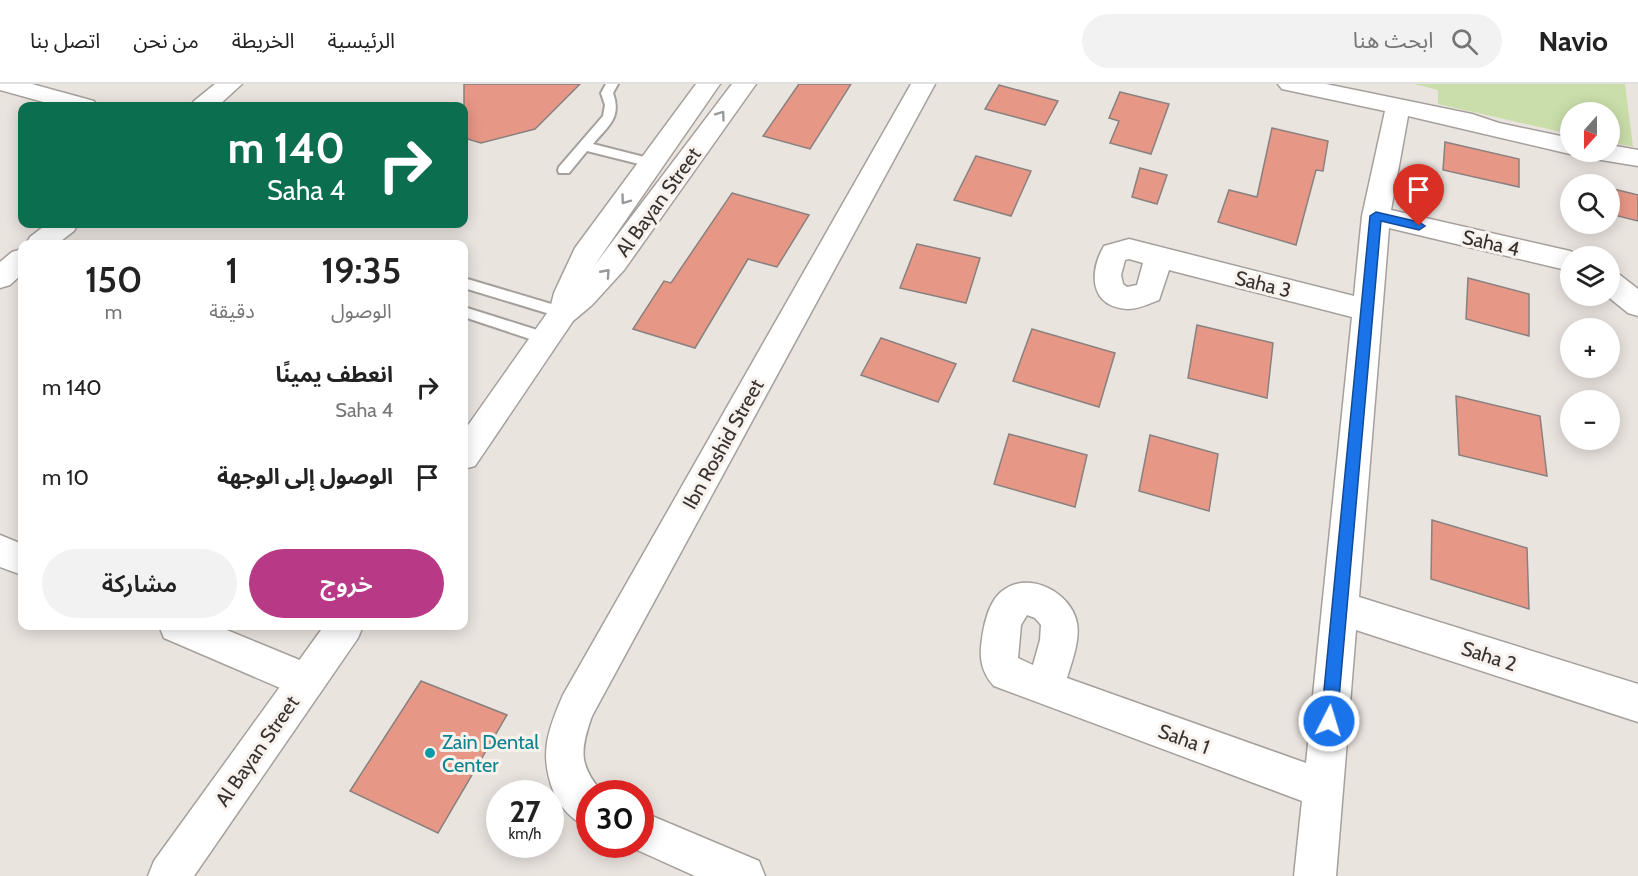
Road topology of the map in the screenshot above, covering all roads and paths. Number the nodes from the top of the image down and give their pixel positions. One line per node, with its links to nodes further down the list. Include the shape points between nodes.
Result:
1 (4, 84): 8 (street)
2 (230, 84): 9 (street)
3 (612, 84): 14 (lane, via 607,93 609,117)
4 (708, 84): 15 (street, Al Bayan Street)
5 (744, 84): 33 (street, Al Bayan Street, one-way to 5, via 614,263)
6 (923, 84): 45 (street, Ibn Roshid Street, via 576,708 564,741 564,769)
7 (1290, 84): 10 (street)
8 (70, 102)
9 (208, 102)
10 (1398, 107): 11 (street); 17 (street)
11 (1472, 122): 12 (street, via 1494,122); 13 (street)
12 (1560, 137)
13 (1560, 144)
14 (584, 146): 15 (lane); 16 (lane)
15 (651, 163): 33 (street, Al Bayan Street, one-way to 33, via 585,255)
16 (564, 170)
17 (1376, 216): 23 (street, Saha 4); 31 (street)
18 (59, 228): 19 (street)
19 (45, 240)
20 (0, 249): 21 (street)
21 (18, 256)
22 (1159, 257): 31 (street, Saha 3)
23 (1560, 259)
24 (18, 262): 27 (street)
25 (1620, 272): 26 (street)
26 (1638, 277)
27 (0, 278)
28 (468, 284): 33 (lane)
29 (1620, 290): 30 (street)
30 (1638, 305)
31 (1367, 310): 38 (street)
32 (468, 313): 34 (lane)
33 (563, 313): 34 (street, Al Bayan Street)
34 (546, 338): 35 (street, Al Bayan Street)
35 (468, 450)
36 (0, 550): 37 (street)
37 (18, 558)
38 (1340, 608): 43 (street, Saha 2); 44 (street)
39 (186, 630): 41 (street)
40 (342, 630): 41 (street, Al Bayan Street)
41 (306, 681): 47 (street, Al Bayan Street)
42 (1045, 688): 44 (street, Saha 1)
43 (1638, 704)
44 (1323, 789): 49 (street)
45 (576, 796)
46 (654, 837): 48 (street)
47 (169, 876)
48 (744, 876)
49 (1315, 876)

